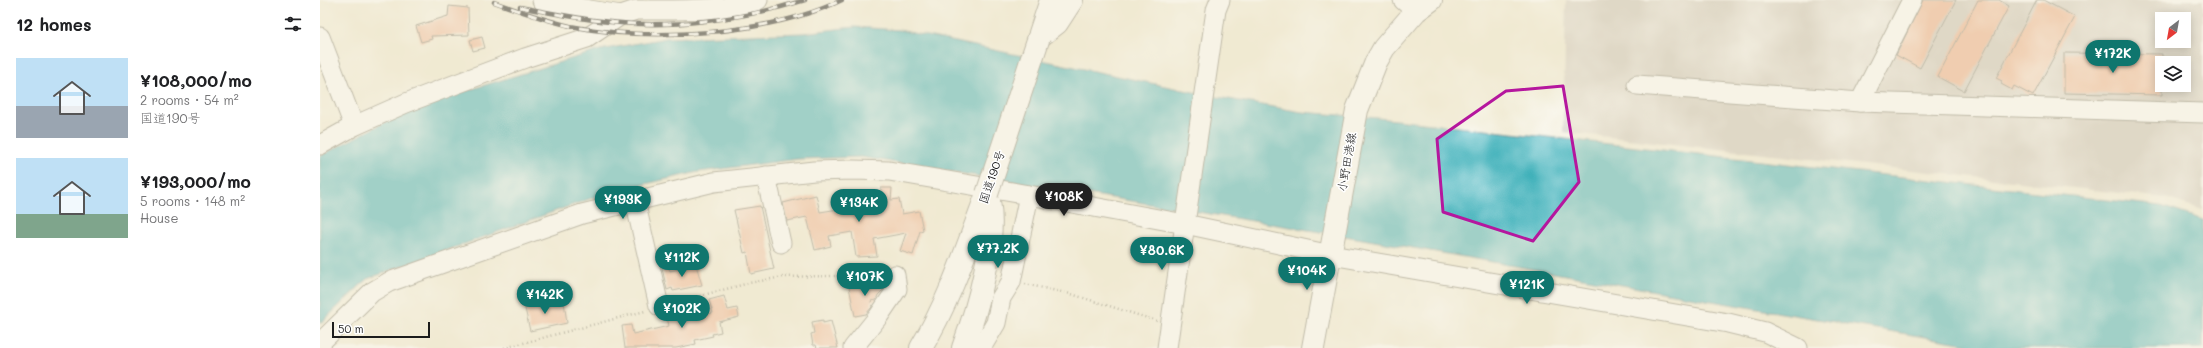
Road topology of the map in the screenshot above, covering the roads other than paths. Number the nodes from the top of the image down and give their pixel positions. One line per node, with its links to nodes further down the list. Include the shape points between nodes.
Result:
1 (542, 0): 8 (street)
2 (758, 0): 8 (street, via 734,6 636,10)
3 (1051, 0): 10 (main road, 国道190号)
4 (1072, 0): 10 (main road, via 1057,22)
5 (1220, 0): 20 (street, via 1216,10)
6 (1912, 0): 12 (street)
7 (1416, 4): 22 (main road, 小野田港線, via 1376,62 1357,110)
8 (621, 15): 14 (street, via 587,38 482,74)
9 (320, 37): 14 (street)
10 (1039, 37): 17 (main road, 国道190号, bridge)
11 (1637, 85): 12 (street)
12 (1860, 102): 13 (street)
13 (2203, 113)
14 (354, 126): 15 (street)
15 (320, 145)
16 (766, 176): 18 (street, via 814,171 890,171); 19 (street, via 714,182); 21 (street)
17 (987, 194): 27 (main road, 国道190号, via 948,297 936,324); 28 (main road, via 991,213 985,266)
18 (1030, 195): 20 (street); 29 (street, via 1011,282 1001,298 996,323)
19 (635, 201): 24 (street); 25 (street, via 582,214 389,282 372,292)
20 (1186, 218): 22 (street); 30 (street)
21 (781, 243)
22 (1332, 249): 31 (main road, 小野田港線); 32 (street, via 1728,323 1765,332)
23 (895, 275): 26 (street, via 897,289)
24 (659, 306)
25 (320, 343)
26 (853, 348)
27 (921, 348)
28 (963, 348)
29 (981, 348)
30 (1167, 348)
31 (1313, 348)
32 (1798, 348)

